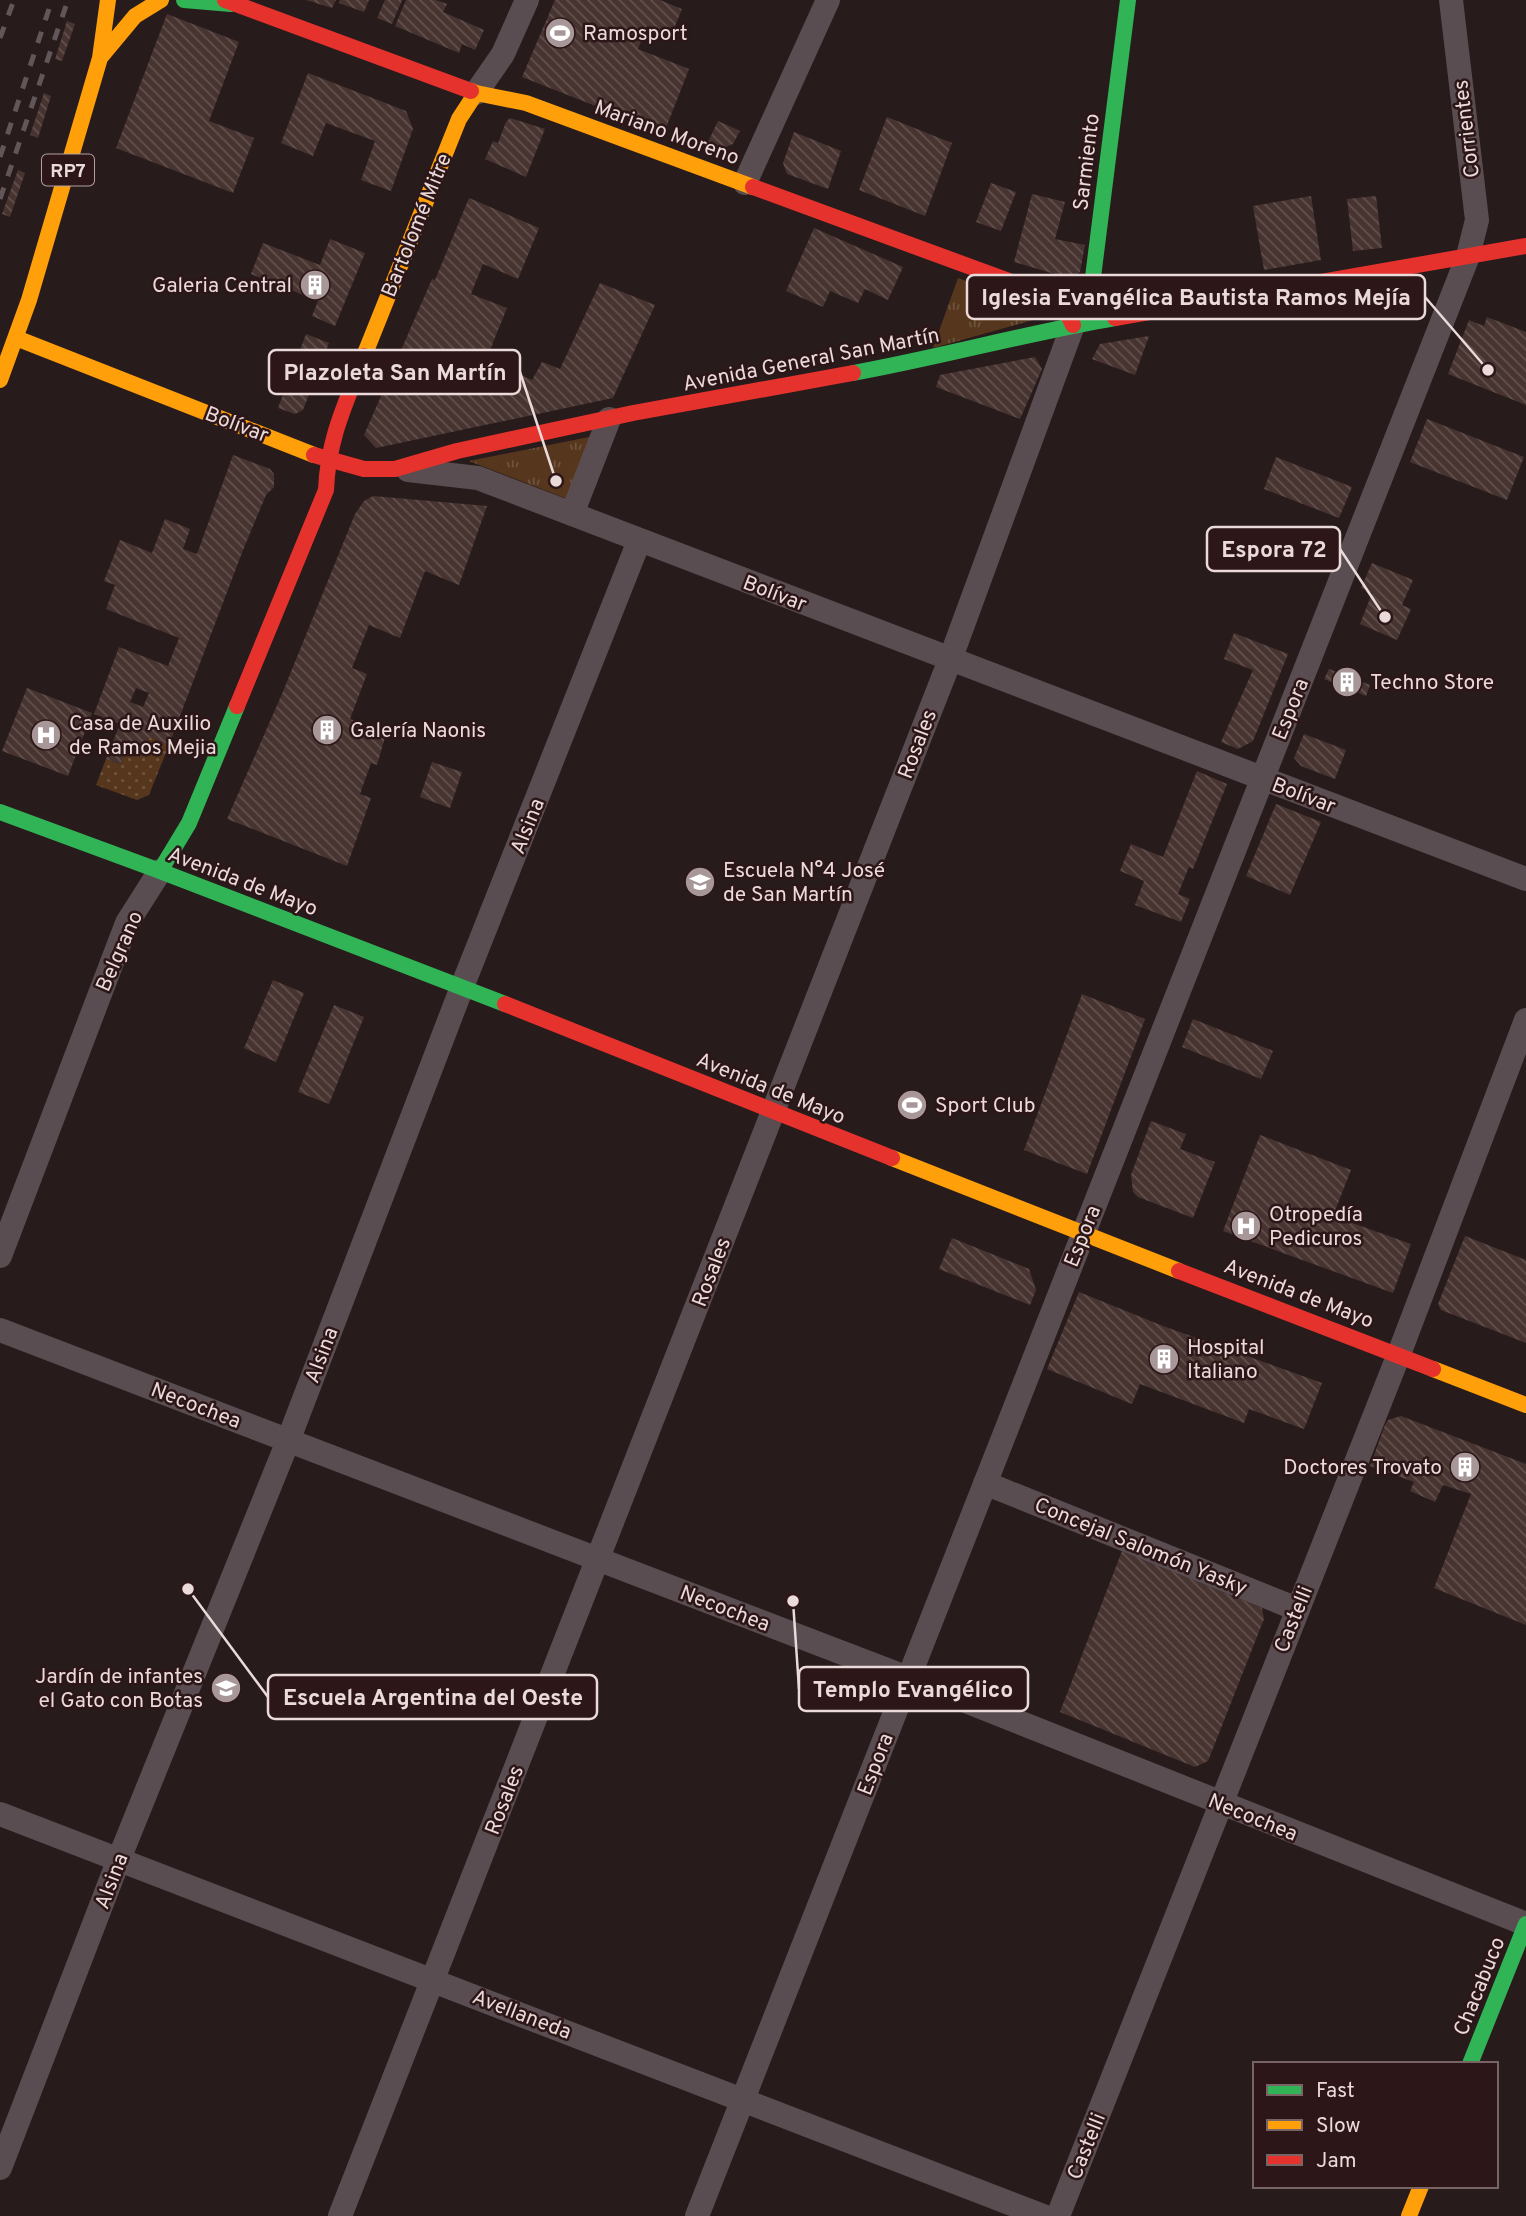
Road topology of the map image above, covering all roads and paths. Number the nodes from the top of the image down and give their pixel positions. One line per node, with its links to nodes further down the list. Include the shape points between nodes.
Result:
1 (108, 0): 9 (main road, RP7)
2 (161, 0): 9 (main road, via 124,27)
3 (184, 0): 8 (main road, Mariano Moreno)
4 (527, 0): 10 (street, Bartolomé Mitre, via 503,54)
5 (828, 0): 11 (street)
6 (1128, 0): 14 (main road, Sarmiento, via 1092,285)
7 (1451, 0): 13 (street, Corrientes, via 1477,220)
8 (228, 2): 10 (main road, Mariano Moreno)
9 (100, 58): 15 (main road, RP7)
10 (476, 93): 11 (main road, Mariano Moreno, via 509,97); 18 (main road, Bartolomé Mitre, via 459,119 417,222)
11 (745, 183): 14 (main road, Mariano Moreno, via 1047,295 1062,302)
12 (1526, 246): 13 (main road, Avenida General San Martín)
13 (1468, 256): 14 (main road, Avenida General San Martín); 23 (street, Espora)
14 (1073, 325): 17 (main road, Avenida General San Martín, via 922,360); 22 (street, Rosales)
15 (16, 338): 16 (main road, RP7); 18 (main road, Bolívar)
16 (0, 380)
17 (609, 419): 19 (main road, Avenida General San Martín, via 457,451); 20 (street)
18 (327, 460): 19 (main road, Bolívar, via 364,469); 25 (main road, Belgrano, via 326,490 189,823)
19 (396, 469): 20 (street, Bolívar, via 478,478)
20 (572, 514): 21 (street, Bolívar)
21 (639, 541): 22 (street, Bolívar); 27 (street, Alsina)
22 (950, 660): 23 (street, Bolívar); 29 (street, Rosales)
23 (1262, 779): 26 (street, Bolívar); 30 (street, Espora)
24 (0, 812): 25 (main road, Avenida de Mayo)
25 (160, 871): 27 (main road, Avenida de Mayo); 31 (street, Belgrano, via 127,923)
26 (1526, 879)
27 (462, 987): 29 (main road, Avenida de Mayo); 35 (street, Alsina)
28 (1526, 1020): 33 (street, Castelli)
29 (774, 1112): 30 (main road, Avenida de Mayo); 37 (street, Rosales)
30 (1083, 1234): 33 (main road, Avenida de Mayo); 36 (street, Espora)
31 (0, 1256)
32 (0, 1330): 35 (street, Necochea)
33 (1399, 1354): 34 (main road, Avenida de Mayo); 38 (street, Castelli)
34 (1526, 1405)
35 (288, 1441): 37 (street, Necochea); 42 (street, Alsina)
36 (985, 1483): 38 (street, Concejal Salomón Yasky); 39 (street, Espora)
37 (598, 1559): 39 (street, Necochea); 44 (street, Rosales)
38 (1297, 1609): 40 (street, Castelli)
39 (908, 1678): 40 (street, Necochea); 46 (street, Espora)
40 (1220, 1804): 43 (street, Necochea); 52 (street, Castelli)
41 (0, 1814): 42 (street, Avellaneda)
42 (119, 1859): 44 (street, Avellaneda); 47 (street, Alsina)
43 (1526, 1924): 45 (main road, Chacabuco)
44 (433, 1980): 46 (street, Avellaneda); 49 (street, Rosales)
45 (1471, 2062)
46 (743, 2099): 50 (street, Espora); 51 (street, Avellaneda)
47 (0, 2168)
48 (1420, 2188): 53 (main road)
49 (340, 2216)
50 (697, 2216)
51 (1043, 2216)
52 (1058, 2216)
53 (1409, 2216)

